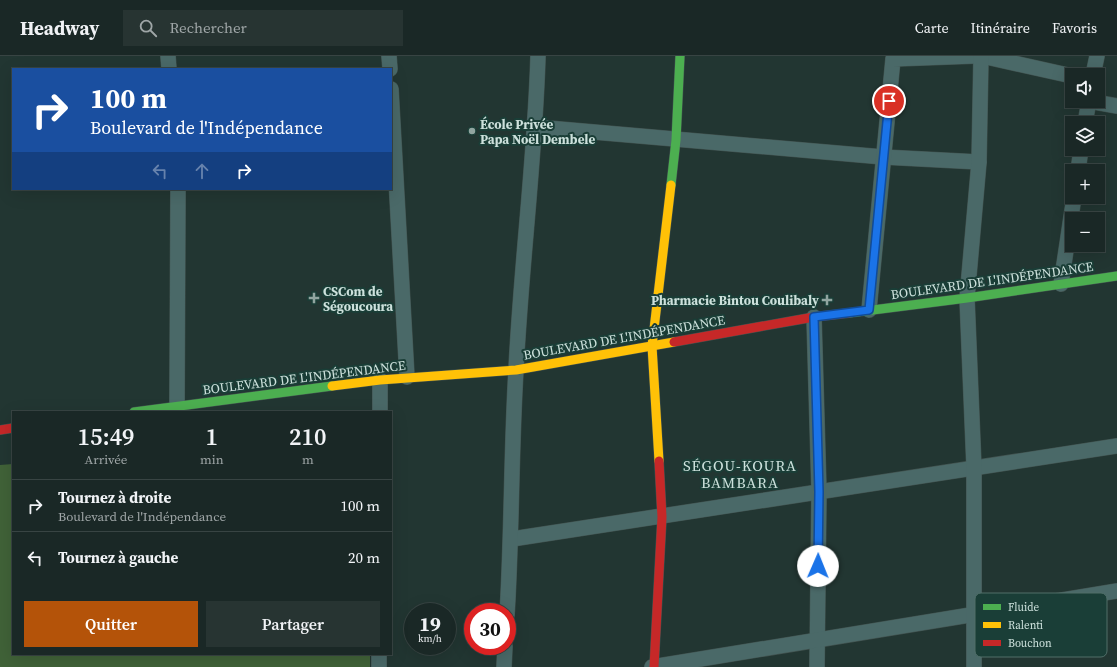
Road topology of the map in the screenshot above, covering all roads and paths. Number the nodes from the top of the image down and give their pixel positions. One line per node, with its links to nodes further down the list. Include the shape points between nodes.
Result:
1 (168, 56): 8 (street)
2 (389, 56): 9 (street)
3 (538, 56): 15 (street)
4 (680, 56): 16 (main road)
5 (975, 56): 17 (street, via 893,59)
6 (981, 56): 11 (street); 18 (street)
7 (1097, 56): 10 (street)
8 (169, 68)
9 (390, 68)
10 (1095, 68)
11 (1065, 74)
12 (1105, 104): 13 (street)
13 (1117, 106)
14 (392, 121): 19 (street)
15 (536, 127): 16 (street); 28 (street)
16 (676, 140): 17 (street); 27 (main road)
17 (883, 157): 18 (street); 25 (street)
18 (979, 162): 24 (street)
19 (394, 184): 29 (street)
20 (178, 190): 31 (street)
21 (1073, 204): 23 (street)
22 (1117, 276): 23 (main road, BOULEVARD DE L'INDÉPENDANCE)
23 (1061, 284): 24 (main road, BOULEVARD DE L'INDÉPENDANCE)
24 (967, 298): 25 (main road, BOULEVARD DE L'INDÉPENDANCE); 37 (street)
25 (869, 310): 26 (main road, BOULEVARD DE L'INDÉPENDANCE)
26 (814, 317): 27 (main road, BOULEVARD DE L'INDÉPENDANCE); 38 (street)
27 (652, 346): 28 (main road, BOULEVARD DE L'INDÉPENDANCE); 39 (main road)
28 (516, 370): 29 (main road, BOULEVARD DE L'INDÉPENDANCE); 40 (street)
29 (407, 377): 30 (main road, BOULEVARD DE L'INDÉPENDANCE)
30 (380, 380): 31 (main road, BOULEVARD DE L'INDÉPENDANCE); 33 (street)
31 (176, 406): 32 (main road, BOULEVARD DE L'INDÉPENDANCE)
32 (141, 411)
33 (380, 411)
34 (12, 428): 35 (main road)
35 (0, 430)
36 (1117, 446): 37 (street)
37 (974, 468): 38 (street); 44 (street)
38 (819, 492): 39 (street); 45 (street)
39 (662, 517): 40 (street); 50 (main road)
40 (512, 539): 43 (street)
41 (1117, 591): 42 (street)
42 (1105, 593)
43 (508, 603)
44 (974, 615): 45 (street); 52 (street)
45 (817, 640): 50 (street); 51 (street)
46 (379, 655): 48 (street)
47 (505, 655): 49 (street)
48 (379, 667)
49 (504, 667)
50 (653, 667)
51 (817, 667)
52 (974, 667)

